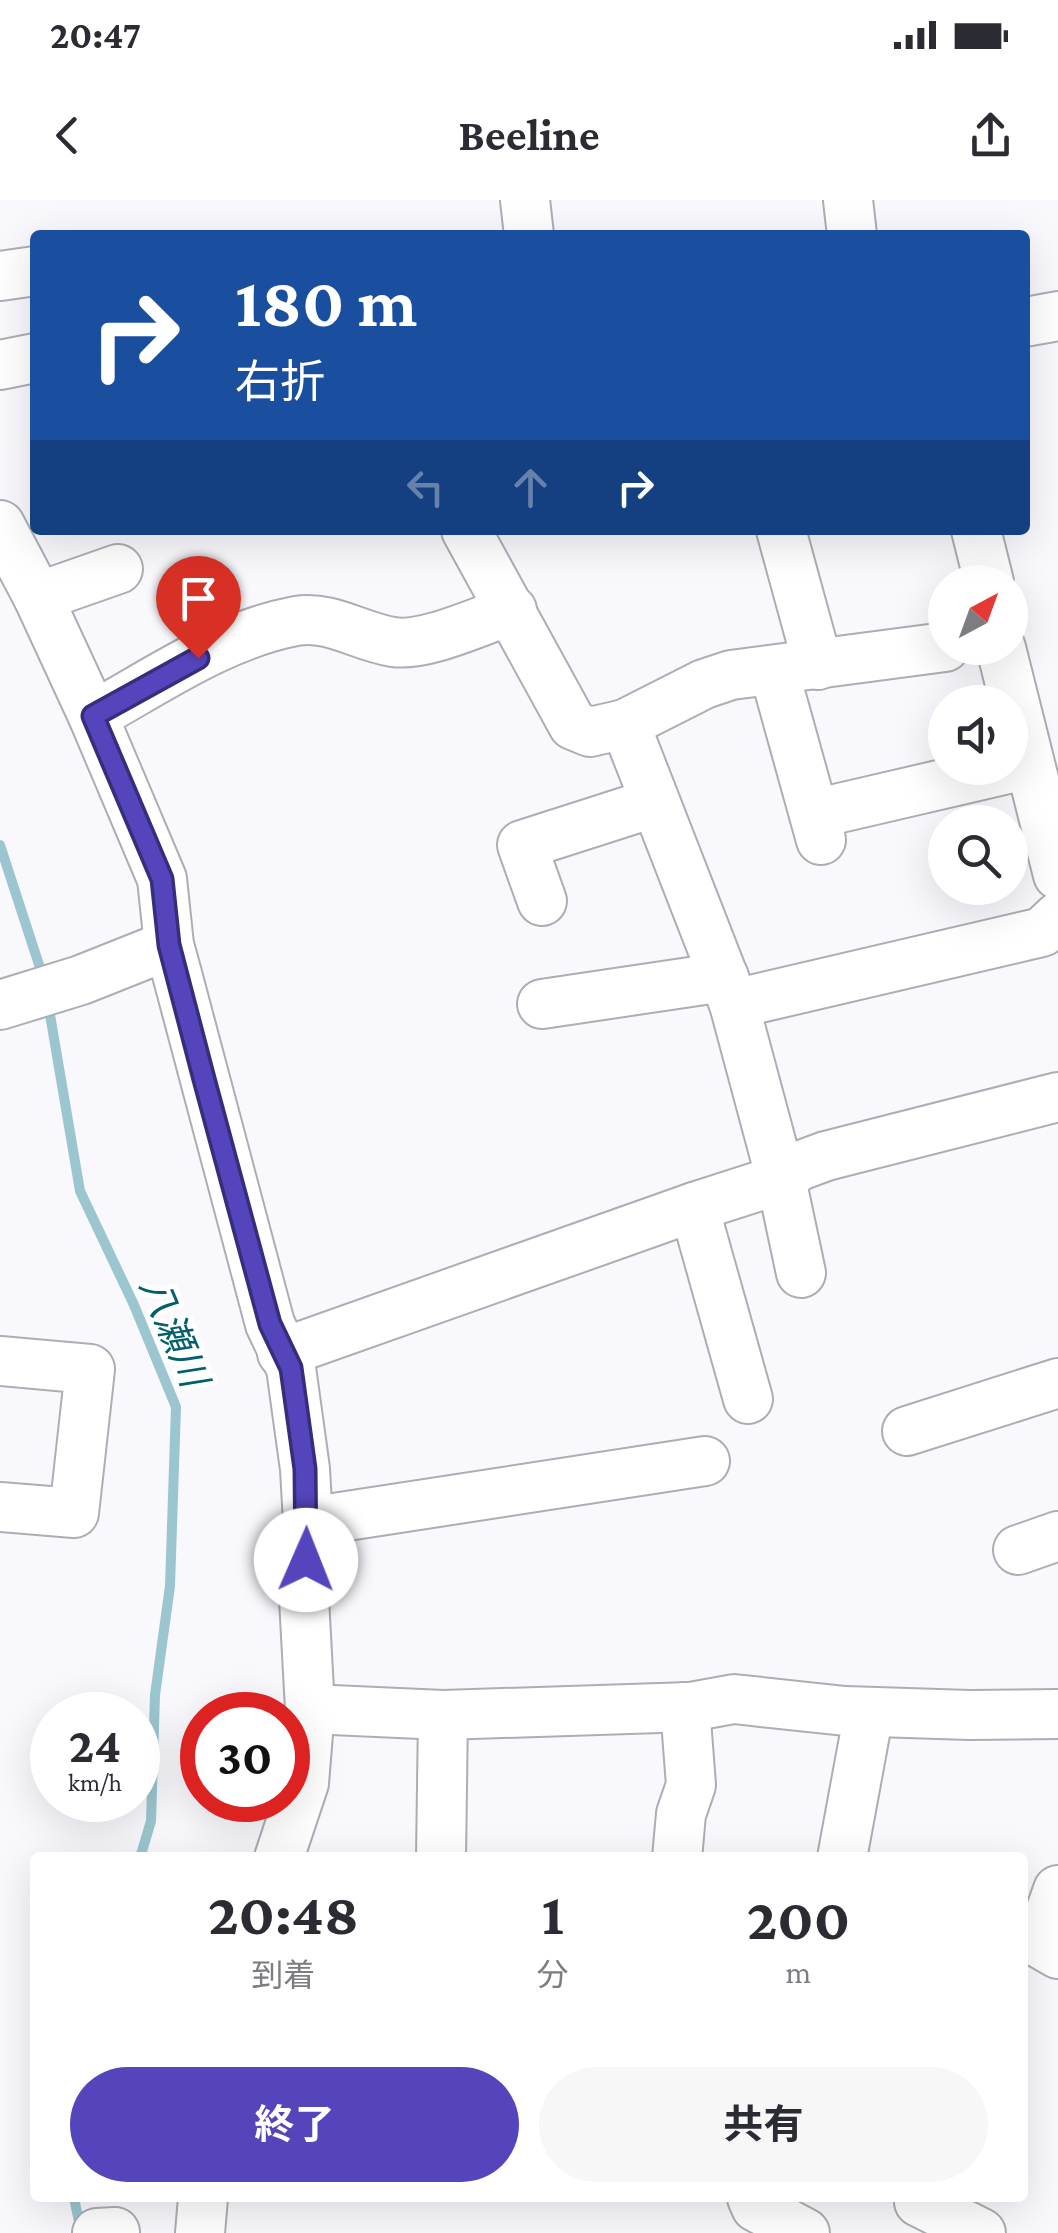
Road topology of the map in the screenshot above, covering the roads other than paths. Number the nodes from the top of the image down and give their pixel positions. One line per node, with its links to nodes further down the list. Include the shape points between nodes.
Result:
1 (525, 200): 3 (street)
2 (848, 200): 4 (street)
3 (528, 230)
4 (851, 230)
5 (30, 272): 6 (street)
6 (0, 276)
7 (1058, 316): 8 (street)
8 (1030, 321)
9 (30, 359): 10 (street)
10 (0, 365)
11 (0, 525): 17 (street)
12 (469, 535): 18 (street)
13 (782, 535): 21 (street)
14 (977, 535): 15 (street)
15 (984, 565)
16 (118, 570): 17 (street)
17 (38, 597): 22 (street)
18 (512, 610): 22 (street, via 411,644 300,620 233,639); 23 (street, via 573,725 590,732)
19 (928, 649): 21 (street)
20 (1005, 665): 24 (street)
21 (796, 668): 23 (street, via 731,675); 24 (street, via 817,827)
22 (93, 716): 29 (street, via 162,879)
23 (624, 724): 25 (street)
24 (1030, 764): 26 (street)
25 (654, 803): 27 (street, via 522,844); 30 (street)
26 (1058, 874)
27 (542, 902)
28 (1058, 917): 30 (street, via 1042,932)
29 (169, 945): 31 (street); 37 (street)
30 (729, 990): 32 (street); 34 (street)
31 (14, 1002)
32 (542, 1004)
33 (1058, 1096): 34 (street, via 826,1156)
34 (782, 1180): 35 (street); 36 (street)
35 (694, 1207): 37 (street); 40 (street)
36 (802, 1273)
37 (282, 1352): 44 (street, via 291,1368)
38 (0, 1361): 43 (street, via 90,1369 74,1513)
39 (1058, 1384): 41 (street)
40 (748, 1399)
41 (907, 1431)
42 (706, 1460): 44 (street)
43 (0, 1507)
44 (308, 1522): 45 (street)
45 (309, 1692)
46 (686, 1706): 48 (street, via 734,1698); 49 (street); 54 (street, via 691,1785)
47 (310, 1709): 49 (street)
48 (870, 1712): 50 (street); 55 (street)
49 (444, 1714): 53 (street)
50 (1058, 1714)
51 (291, 1822): 52 (street)
52 (282, 1852)
53 (440, 1852)
54 (678, 1852)
55 (843, 1852)
56 (1058, 1890): 57 (street, via 1039,1943)
57 (1058, 1954)
58 (203, 2202): 63 (street)
59 (754, 2202): 64 (street)
60 (919, 2202): 65 (street)
61 (115, 2232): 62 (street)
62 (98, 2233)
63 (200, 2233)
64 (805, 2233)
65 (981, 2233)

